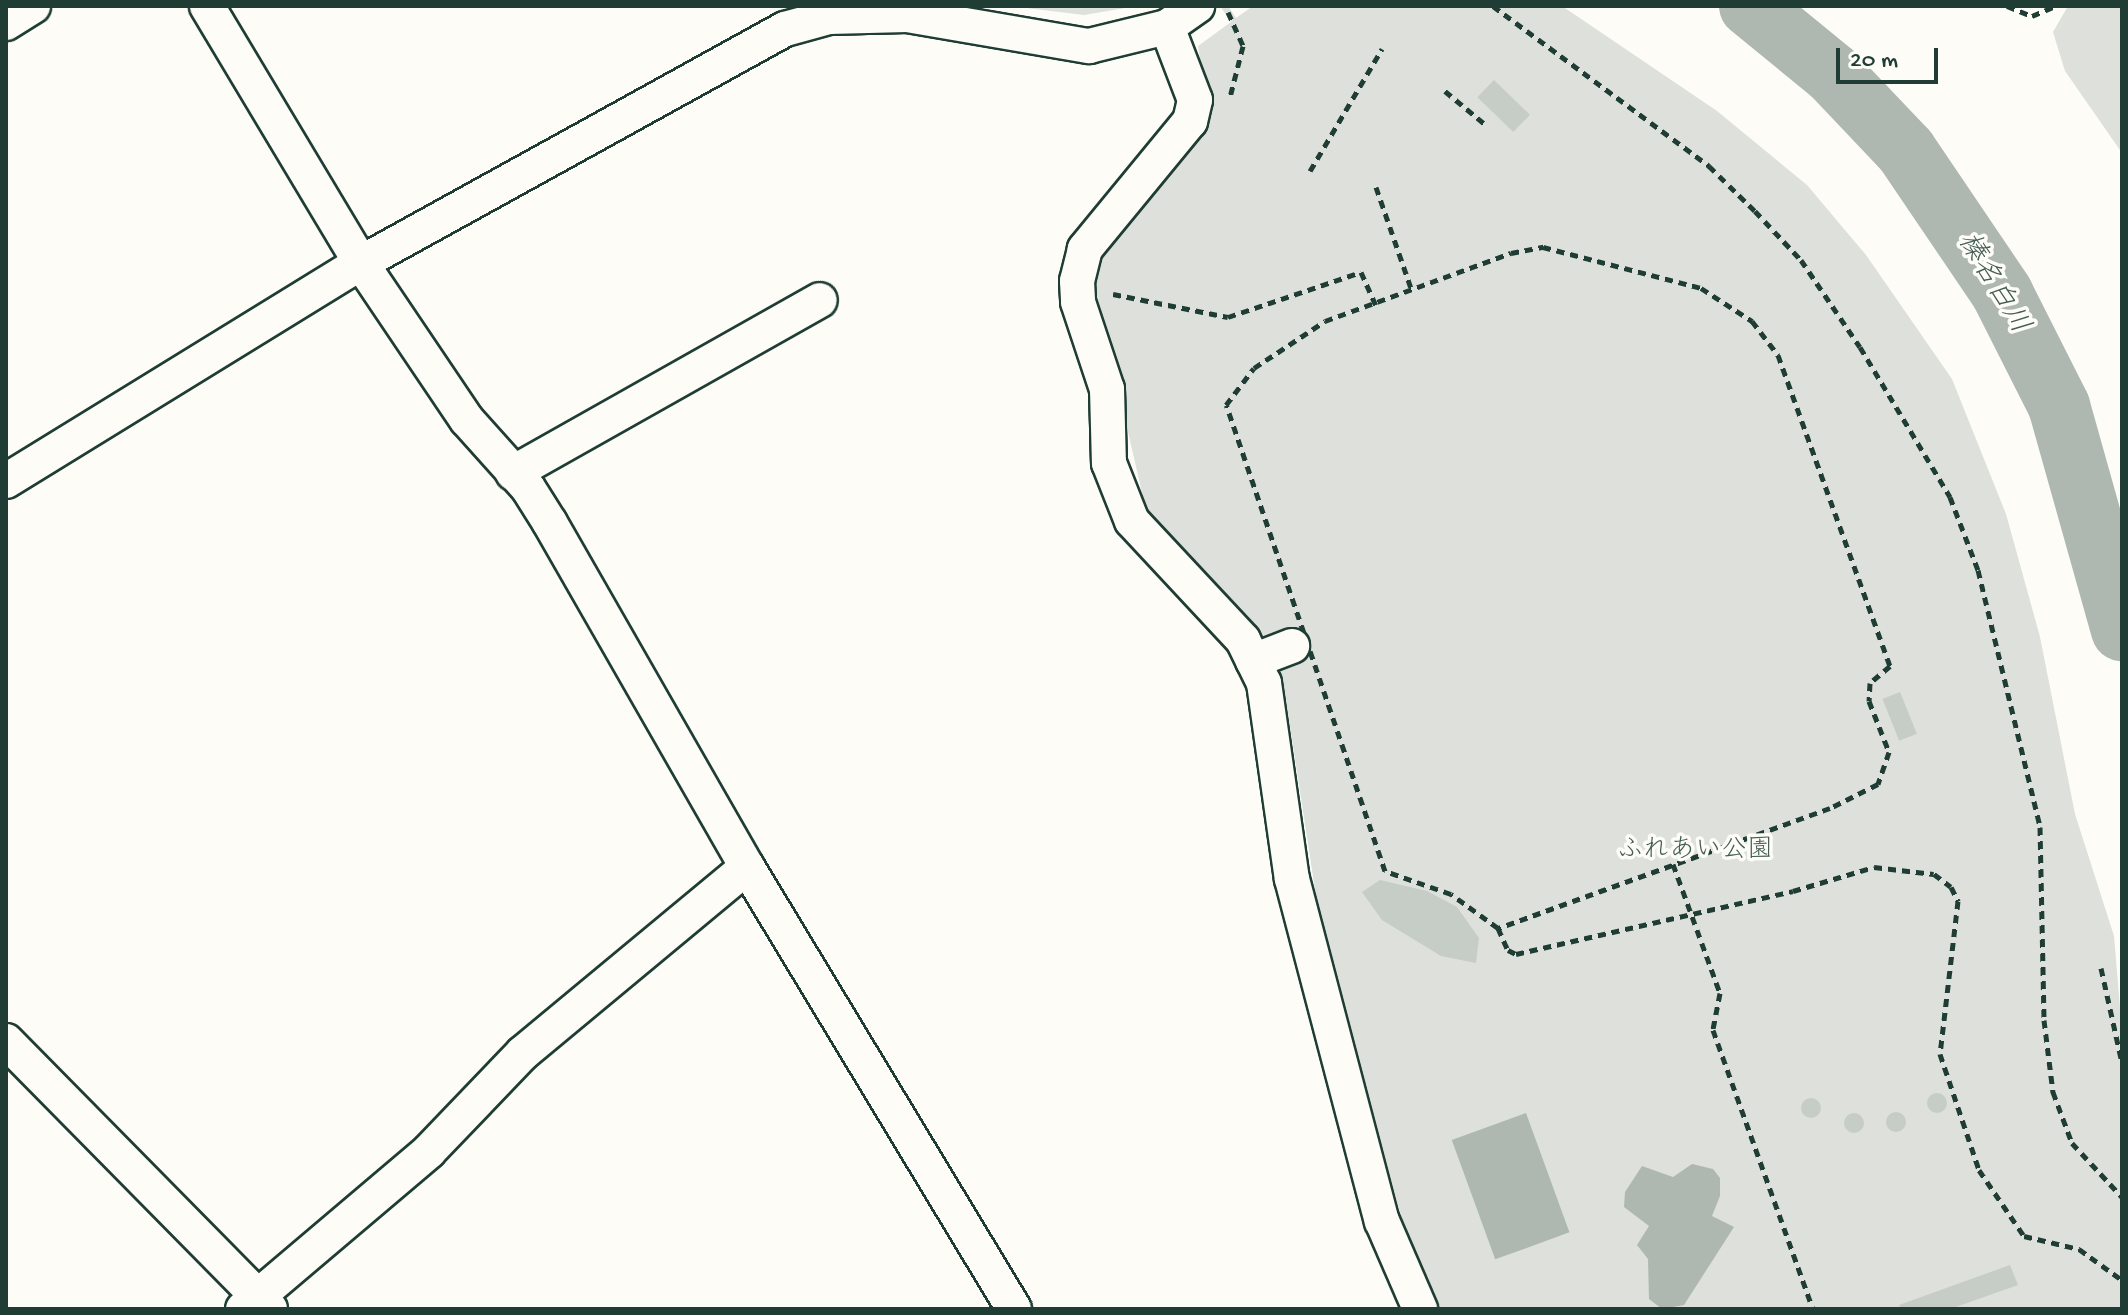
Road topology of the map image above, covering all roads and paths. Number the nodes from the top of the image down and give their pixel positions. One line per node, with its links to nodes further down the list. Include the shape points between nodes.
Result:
1 (33, 6): 7 (street)
2 (207, 6): 15 (street)
3 (1493, 6): 31 (path, via 1709,166 1765,220 1801,260 1860,347 1950,497 1978,570 2040,827 2044,1020 2053,1092 2072,1143)
4 (2007, 6): 5 (path, via 2032,16)
5 (2055, 6)
6 (1212, 9): 8 (street); 9 (path)
7 (6, 23)
8 (1167, 27): 15 (street, via 1089,46 907,15 829,17 785,29); 23 (street, via 1195,100 1189,139 1085,249 1078,302 1107,389 1109,463 1132,521 1243,640)
9 (1243, 46)
10 (1382, 49): 13 (path)
11 (1445, 91): 12 (path)
12 (1486, 125)
13 (1310, 171)
14 (1376, 187): 17 (path)
15 (361, 263): 20 (street, via 467,420); 21 (street)
16 (1109, 284): 19 (path, via 1116,298 1228,317 1361,272)
17 (1412, 291): 19 (path); 24 (path, via 1511,253 1543,247 1701,288 1752,321 1778,355 1890,666 1870,683 1869,701 1889,752 1878,784 1830,808)
18 (820, 300): 20 (street)
19 (1376, 305): 27 (path, via 1325,321 1254,368 1226,405 1385,871 1451,894)
20 (513, 473): 25 (street, via 550,523)
21 (6, 481)
22 (1292, 646): 23 (street)
23 (1253, 661): 35 (street, via 1264,683 1296,894 1382,1221)
24 (1673, 864): 26 (path); 27 (path)
25 (747, 867): 33 (street, via 523,1053 429,1151); 34 (street)
26 (1692, 912): 27 (path, via 1516,954 1508,950); 32 (path, via 1874,867 1934,874 1951,887 1958,901 1940,1054 1979,1170 2024,1236 2079,1249); 36 (path, via 1720,993 1713,1030)
27 (1498, 928)
28 (2101, 968): 30 (path)
29 (6, 1041): 33 (street)
30 (2122, 1063)
31 (2122, 1197)
32 (2122, 1280)
33 (257, 1305)
34 (1014, 1309)
35 (1420, 1309)
36 (1813, 1309)

